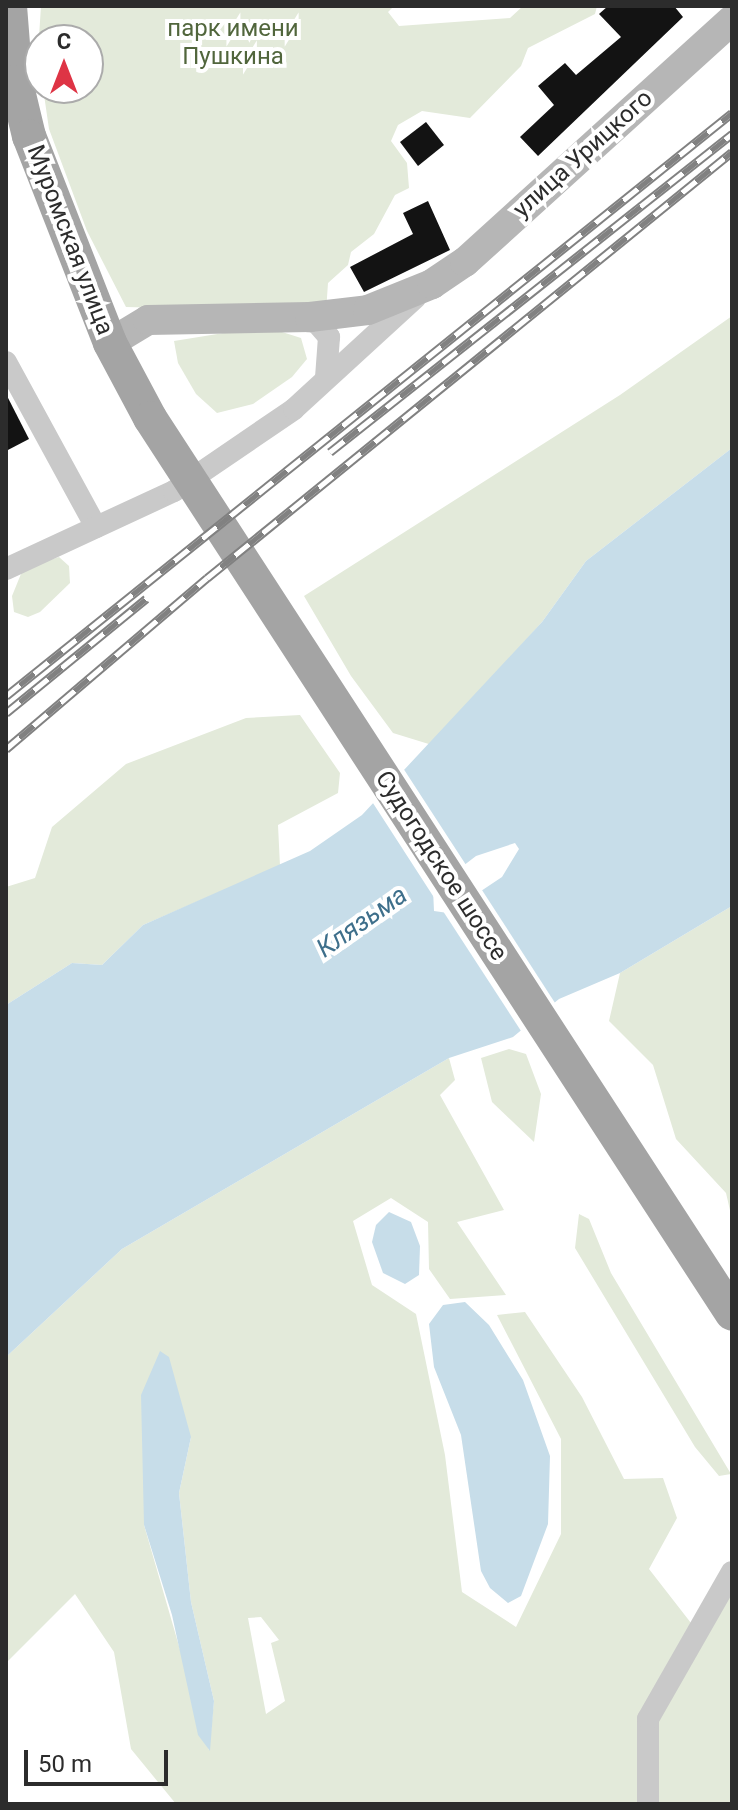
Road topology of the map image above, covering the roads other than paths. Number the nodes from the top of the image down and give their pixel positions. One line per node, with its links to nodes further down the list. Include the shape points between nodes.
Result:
1 (10, 6): 5 (main road, Муромская улица, via 16,82 29,136)
2 (732, 20): 3 (street, улица Урицкого, via 465,262)
3 (432, 284): 4 (street, улица Урицкого, via 368,310); 7 (street, улица Урицкого)
4 (280, 318): 5 (street, улица Урицкого, via 148,320); 7 (street, улица Урицкого, via 316,322 329,337)
5 (110, 343): 8 (main road, Муромская улица)
6 (6, 362): 9 (street)
7 (326, 378): 9 (street, via 294,409 174,491)
8 (150, 418): 11 (main road, Судогодское шоссе)
9 (96, 527): 10 (street)
10 (8, 566)
11 (732, 1314)
12 (732, 1572): 13 (street, via 648,1719)
13 (648, 1804)

